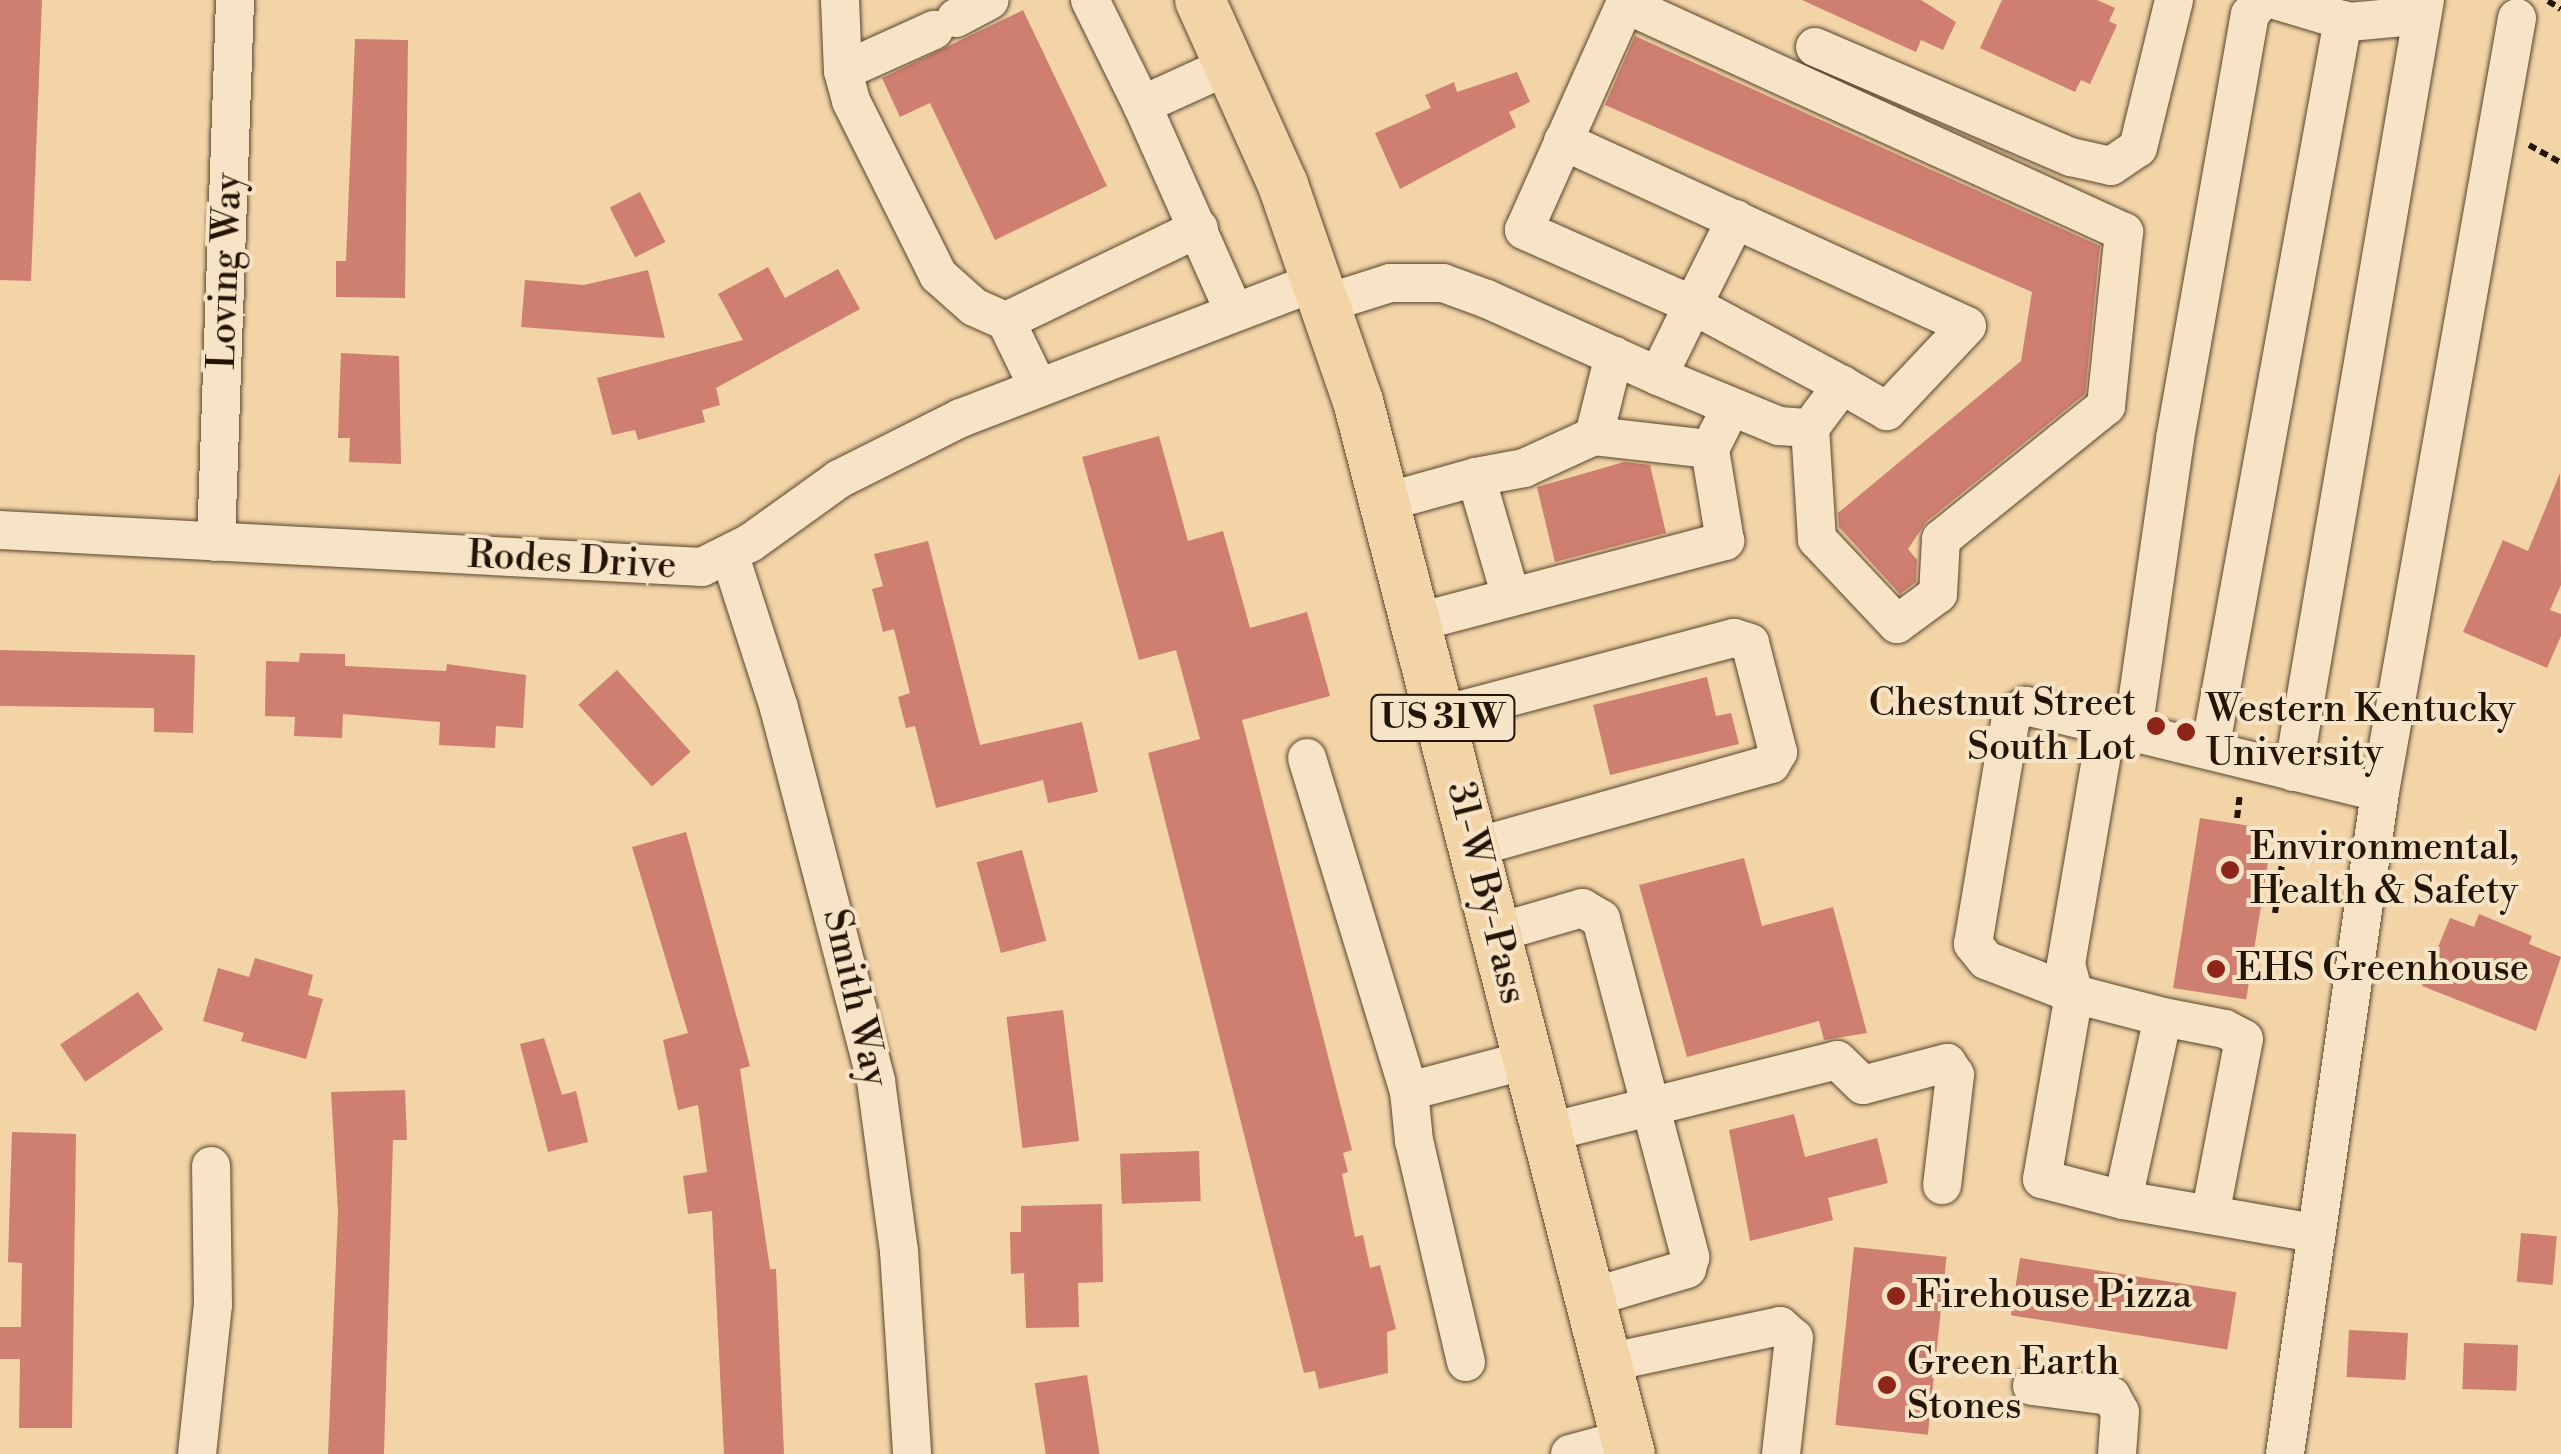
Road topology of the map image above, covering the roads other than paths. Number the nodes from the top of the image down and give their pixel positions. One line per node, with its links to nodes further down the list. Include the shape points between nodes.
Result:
1 (235, 0): 36 (street, Loving Way)
2 (840, 0): 16 (street)
3 (990, 0): 12 (street)
4 (1090, 0): 17 (street)
5 (1200, 0): 15 (main road, 31-W By-Pass / US 31W)
6 (2174, 0): 14 (street, via 2138,148 2111,166 2071,157)
7 (2261, 0): 41 (street, via 2250,15)
8 (2275, 0): 13 (street)
9 (2414, 0): 13 (street, via 2404,16)
10 (2425, 0): 44 (street)
11 (2512, 6): 45 (street)
12 (939, 13): 16 (street)
13 (2342, 20): 42 (street)
14 (1814, 47)
15 (1232, 64): 17 (street); 21 (main road, 31-W By-Pass / US 31W)
16 (842, 71): 24 (street, via 938,275 974,308)
17 (1142, 104): 20 (street)
18 (1562, 141): 19 (street); 22 (street, via 1524,230); 30 (street, via 1625,4 2124,232 2106,406 1941,538 1938,594 1897,624 1817,539)
19 (1736, 219): 22 (street); 27 (street, via 1966,326 1887,412)
20 (1198, 228): 23 (street); 24 (street)
21 (1322, 292): 23 (street, Rodes Drive); 25 (street, Rodes Drive, via 1443,283); 34 (main road, 31-W By-Pass / US 31W)
22 (1694, 306): 26 (street); 27 (street)
23 (1234, 312): 28 (street, Rodes Drive)
24 (1006, 321): 28 (street)
25 (1614, 356): 26 (street, Rodes Drive); 31 (street)
26 (1658, 376): 29 (street, Rodes Drive)
27 (1842, 385): 30 (street)
28 (1038, 387): 37 (street, Rodes Drive, via 839,479)
29 (1732, 406): 30 (street, Rodes Drive); 32 (street)
30 (1794, 427)
31 (1594, 436): 32 (street); 33 (street, via 1524,468)
32 (1710, 449): 38 (street, via 1725,541)
33 (1476, 477): 34 (street); 38 (street)
34 (1386, 502): 39 (main road, 31-W By-Pass / US 31W)
35 (0, 530): 36 (street, Rodes Drive)
36 (216, 542): 37 (street, Rodes Drive, via 677,570)
37 (730, 556): 65 (street, Smith Way, via 779,708 874,1068 894,1194)
38 (1511, 596): 39 (street)
39 (1418, 622): 40 (main road, 31-W By-Pass / US 31W)
40 (1442, 714): 46 (main road, 31-W By-Pass / US 31W); 46 (street, via 1734,638 1750,642 1778,752 1772,764)
41 (2120, 727): 42 (street); 48 (street, via 2066,964); 48 (street, via 2026,706 2011,716 1973,944 1986,960)
42 (2210, 750): 44 (street)
43 (1306, 758): 51 (street)
44 (2293, 772): 45 (street)
45 (2380, 792): 58 (street)
46 (1475, 848): 47 (main road, 31-W By-Pass / US 31W)
47 (1496, 932): 50 (main road, 31-W By-Pass / US 31W); 52 (street, via 1582,908 1601,919)
48 (2074, 994): 49 (street); 56 (street, via 2042,1179)
49 (2163, 1017): 56 (street); 57 (street, via 2226,1029 2244,1040)
50 (1526, 1060): 51 (street); 53 (main road, 31-W By-Pass / US 31W)
51 (1409, 1091): 60 (street, via 1414,1141)
52 (1650, 1106): 53 (street); 55 (street, via 1837,1060 1863,1085 1947,1063 1955,1075); 59 (street, via 1688,1269)
53 (1546, 1134): 59 (main road, 31-W By-Pass / US 31W)
54 (211, 1166): 64 (street, via 214,1306)
55 (1942, 1185)
56 (2123, 1200): 57 (street)
57 (2210, 1215): 58 (street)
58 (2314, 1232): 69 (street)
59 (1589, 1298): 61 (main road, 31-W By-Pass / US 31W)
60 (1466, 1362)
61 (1606, 1364): 63 (main road, 31-W By-Pass / US 31W); 67 (street, via 1780,1326 1794,1338)
62 (2032, 1386): 68 (street, via 2111,1396 2120,1412)
63 (1628, 1446): 66 (street)
64 (197, 1454)
65 (912, 1454)
66 (1570, 1454)
67 (1782, 1454)
68 (2117, 1454)
69 (2286, 1454)

